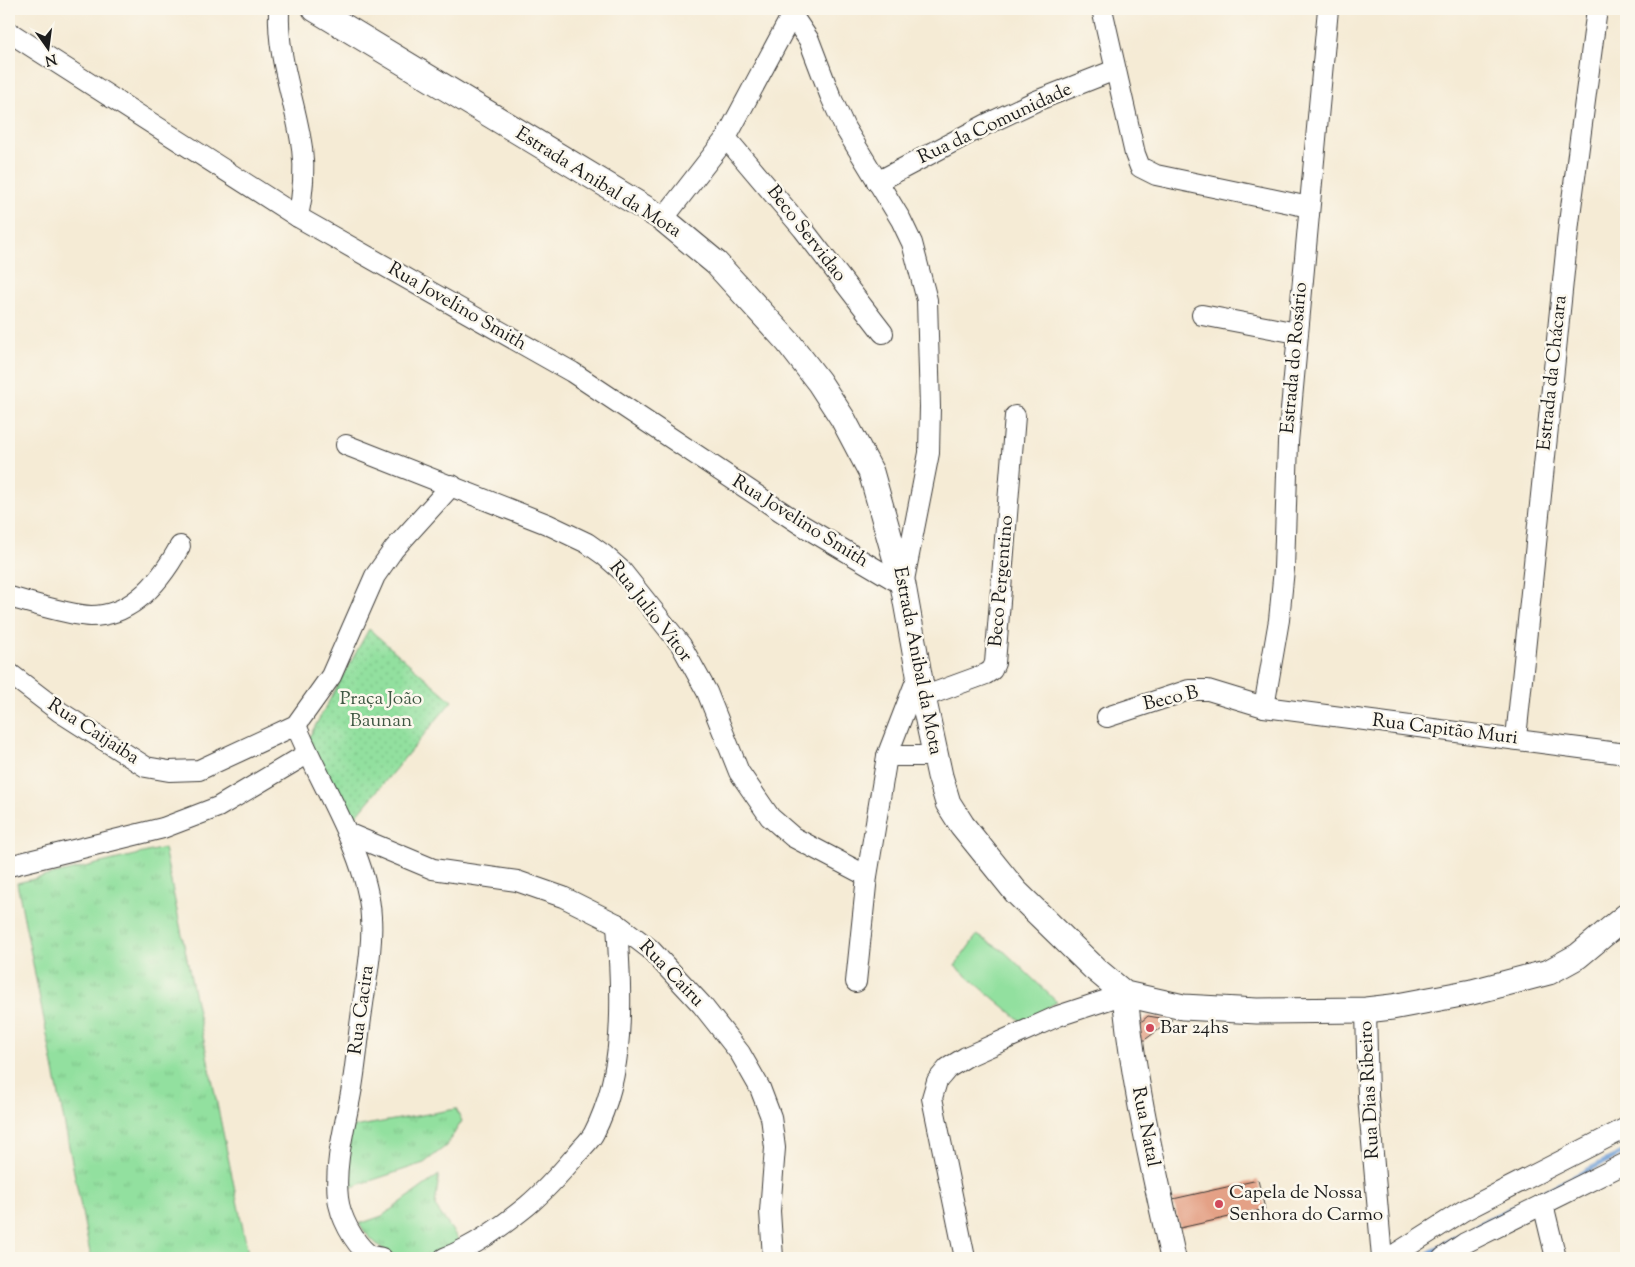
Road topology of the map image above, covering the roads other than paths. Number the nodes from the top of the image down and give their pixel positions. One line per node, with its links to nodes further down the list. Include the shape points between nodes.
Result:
1 (279, 9): 12 (street, via 281,57 302,149 303,194)
2 (315, 9): 13 (street, Estrada Anibal da Mota)
3 (1102, 9): 8 (street)
4 (1328, 9): 11 (street, Estrada do Rosário)
5 (1596, 9): 29 (street, Estrada da Chácara, via 1569,223)
6 (794, 12): 9 (street); 10 (street, via 846,128)
7 (9, 32): 12 (street, Rua Jovelino Smith)
8 (1115, 70): 10 (street, Rua da Comunidade, via 995,120); 11 (street, via 1140,167 1156,175)
9 (726, 138): 13 (street); 15 (street, Beco Servidao, via 780,200)
10 (877, 182): 21 (street, via 912,243 927,300 929,453)
11 (1309, 207): 16 (street, Estrada do Rosário)
12 (298, 217): 21 (street, Rua Jovelino Smith, via 572,372 800,524)
13 (663, 219): 21 (street, Estrada Anibal da Mota, via 716,263 745,293 819,382 871,472)
14 (1202, 315): 16 (street)
15 (883, 333)
16 (1297, 333): 26 (street, Estrada do Rosário, via 1288,442 1284,569)
17 (1016, 416): 25 (street, Beco Pergentino, via 995,662 986,674)
18 (346, 445): 19 (street, Rua Julio Vitor)
19 (452, 485): 28 (street, via 394,549 375,576 331,676); 36 (street, Rua Julio Vitor, via 588,543 621,570 681,645 707,692 739,772 770,817 793,837)
20 (180, 546): 22 (street, via 166,571 148,591 126,606 103,615 88,616)
21 (903, 585): 24 (street, Estrada Anibal da Mota)
22 (9, 597)
23 (9, 673): 28 (street, Rua Caijaiba, via 60,712 146,767 169,771 199,770)
24 (919, 673): 25 (street, Estrada Anibal da Mota); 32 (street)
25 (923, 697): 33 (street, Estrada Anibal da Mota)
26 (1264, 707): 27 (street, Beco B, via 1208,690 1189,690); 29 (street, Rua Capitão Muri)
27 (1107, 717)
28 (296, 724): 30 (street, Rua Cacira)
29 (1516, 738): 31 (street, Rua Capitão Muri)
30 (307, 754): 34 (street, Rua Cacira); 35 (street, via 218,808 163,828)
31 (1626, 754)
32 (887, 756): 33 (street); 36 (street)
33 (936, 756): 40 (street, Estrada Anibal da Mota, via 948,803 962,825 1016,892)
34 (347, 833): 38 (street, Rua Cairu, via 433,869 517,881 564,897); 45 (street, Rua Cacira, via 368,892 371,946 352,1090 341,1142 338,1198 344,1219 356,1239)
35 (9, 866)
36 (867, 876): 39 (street)
37 (1626, 916): 41 (street, Estrada Anibal da Mota, via 1578,956 1549,972 1472,992)
38 (617, 924): 46 (street, via 621,995 618,1037 612,1086 593,1134 546,1190 469,1248); 47 (street, Rua Cairu, via 650,949 702,1006 740,1053 760,1088 770,1116 775,1148 770,1211)
39 (856, 982)
40 (1125, 994): 41 (street, Estrada Anibal da Mota, via 1183,1007 1258,1012); 48 (street, via 1058,1016 966,1057 948,1068 937,1081 932,1098); 49 (street, Rua Natal, via 1141,1108)
41 (1366, 1010): 50 (street, Rua Dias Ribeiro, via 1368,1096)
42 (1626, 1128): 51 (street, via 1463,1211)
43 (1626, 1163): 44 (street)
44 (1543, 1204): 52 (street, via 1465,1243); 53 (street)
45 (373, 1257)
46 (444, 1258)
47 (773, 1258)
48 (965, 1258)
49 (1173, 1258)
50 (1382, 1258)
51 (1389, 1258)
52 (1443, 1258)
53 (1556, 1258)

